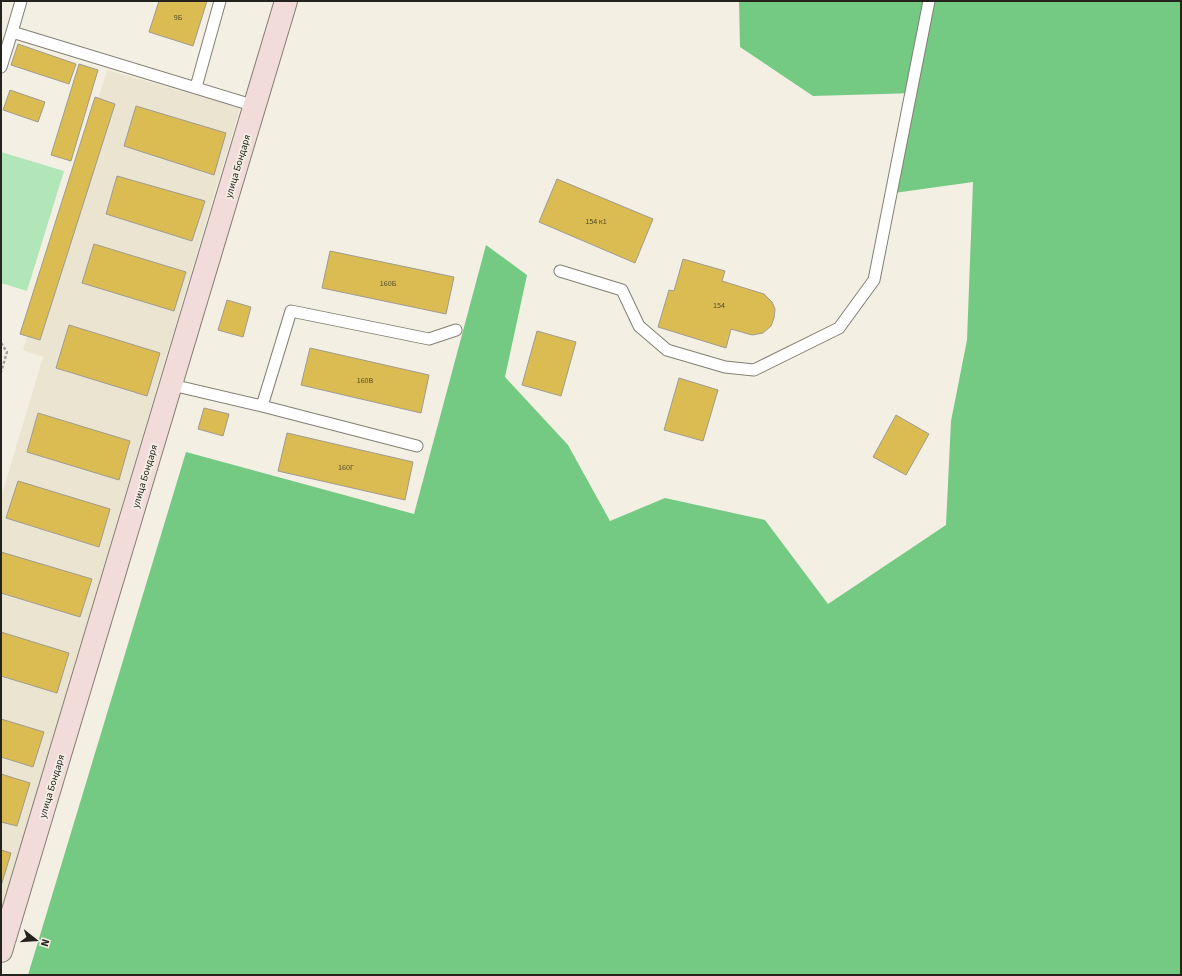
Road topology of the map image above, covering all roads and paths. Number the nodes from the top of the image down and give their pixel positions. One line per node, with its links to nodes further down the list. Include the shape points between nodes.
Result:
1 (21, 1): 5 (lane)
2 (220, 1): 7 (lane)
3 (286, 1): 8 (main road, улица Бондаря)
4 (929, 1): 9 (lane, via 874,280 839,328 754,370 725,367 667,350 639,326 622,290)
5 (12, 32): 6 (lane); 7 (lane)
6 (1, 67)
7 (196, 87): 8 (lane)
8 (255, 106): 13 (main road, улица Бондаря)
9 (560, 271)
10 (456, 330): 14 (lane, via 429,339 291,311)
11 (1, 343): 12 (path, via 7,352)
12 (1, 372)
13 (172, 385): 14 (lane); 16 (main road, улица Бондаря)
14 (262, 406): 15 (lane)
15 (417, 446)
16 (1, 951)

